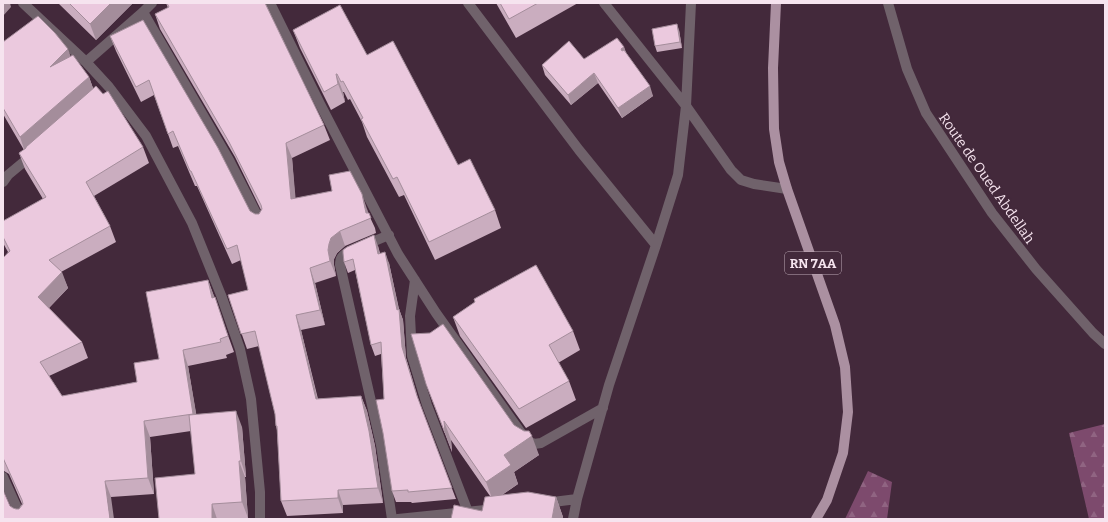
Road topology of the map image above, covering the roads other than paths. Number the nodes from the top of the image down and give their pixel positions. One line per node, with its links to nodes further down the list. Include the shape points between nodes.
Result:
1 (23, 3): 10 (street)
2 (152, 3): 9 (street)
3 (270, 3): 16 (street)
4 (468, 3): 17 (street, via 579,150)
5 (604, 3): 11 (street)
6 (691, 3): 11 (street)
7 (776, 3): 14 (main road, RN 7AA, via 774,129)
8 (888, 3): 19 (street, Route de Oued Abdellah, via 907,69 926,113 992,213 1036,270)
9 (143, 12): 10 (street); 15 (street, via 229,160)
10 (86, 62): 27 (street, via 106,90 146,136 192,222 222,295 240,349 251,399 260,492)
11 (686, 106): 14 (street, via 731,170 741,180); 17 (street, via 678,175)
12 (42, 146): 13 (street)
13 (5, 175)
14 (787, 190): 31 (main road, RN 7AA, via 835,325 845,367 848,412 843,453 827,500)
15 (261, 223)
16 (389, 235): 18 (street); 28 (street, via 348,252 340,259 340,265 382,445)
17 (656, 246): 20 (street)
18 (415, 280): 20 (street, via 526,440 541,444); 25 (street, via 410,316 412,356 427,405)
19 (1105, 344)
20 (603, 408): 22 (street)
21 (3, 477): 26 (street)
22 (577, 499): 23 (street); 30 (street)
23 (534, 504)
24 (505, 508): 25 (street)
25 (468, 512): 29 (street)
26 (22, 519)
27 (260, 519)
28 (392, 519)
29 (398, 519)
30 (574, 519)
31 (816, 519)

